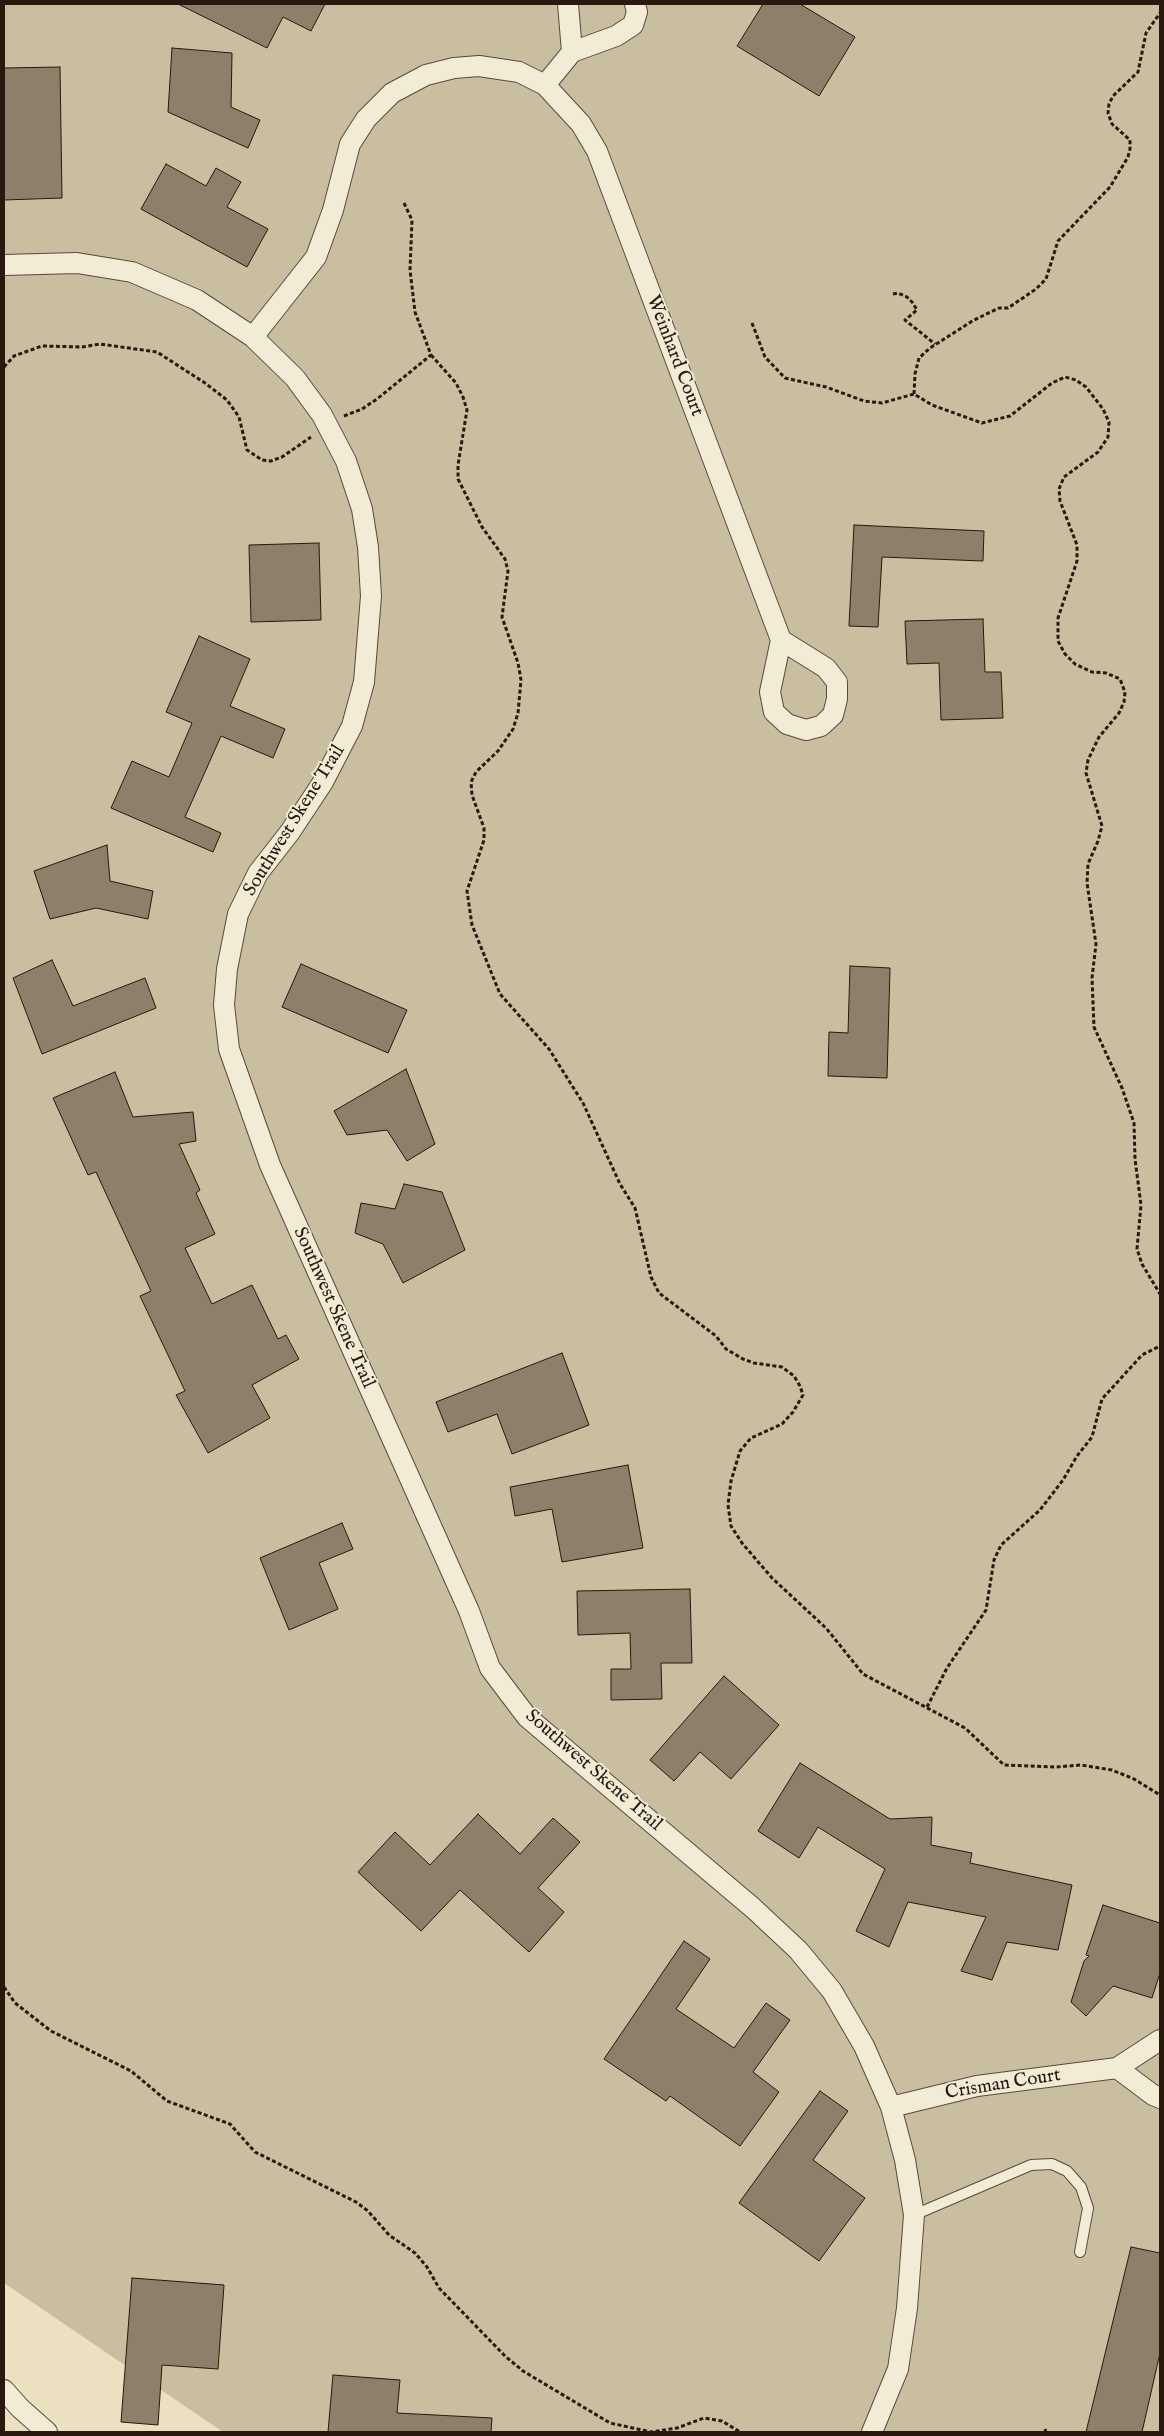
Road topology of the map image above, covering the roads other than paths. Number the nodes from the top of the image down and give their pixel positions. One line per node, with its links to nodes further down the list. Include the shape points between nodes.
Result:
1 (568, 4): 3 (street)
2 (636, 4): 3 (street, via 633,25 616,36)
3 (572, 52): 4 (street)
4 (545, 85): 6 (street, Weinhard Court, via 519,72 479,66 426,75 392,93 366,119 350,144 333,210 316,257); 7 (street, Weinhard Court, via 581,124 596,151)
5 (4, 265): 6 (street, Southwest Skene Trail, via 77,263 132,272 197,300)
6 (253, 337): 11 (street, Southwest Skene Trail, via 295,378 346,461 362,509 371,596 364,682 352,726 324,782 258,873 238,914 227,969 224,1005 229,1049 244,1097 270,1165 469,1611 490,1668 527,1717 753,1908 798,1950 832,1991 864,2046)
7 (781, 640)
8 (1160, 2040): 9 (street, Crisman Court)
9 (1116, 2068): 10 (street); 11 (street, Crisman Court, via 977,2086)
10 (1160, 2098)
11 (890, 2106): 12 (street, Southwest Skene Trail, via 905,2160)
12 (914, 2215): 13 (lane, via 1031,2165 1052,2164 1067,2171 1080,2187 1088,2208); 16 (street, Southwest Skene Trail, via 907,2308 898,2369)
13 (1080, 2252)
14 (4, 2390): 15 (street)
15 (47, 2432)
16 (872, 2432)

